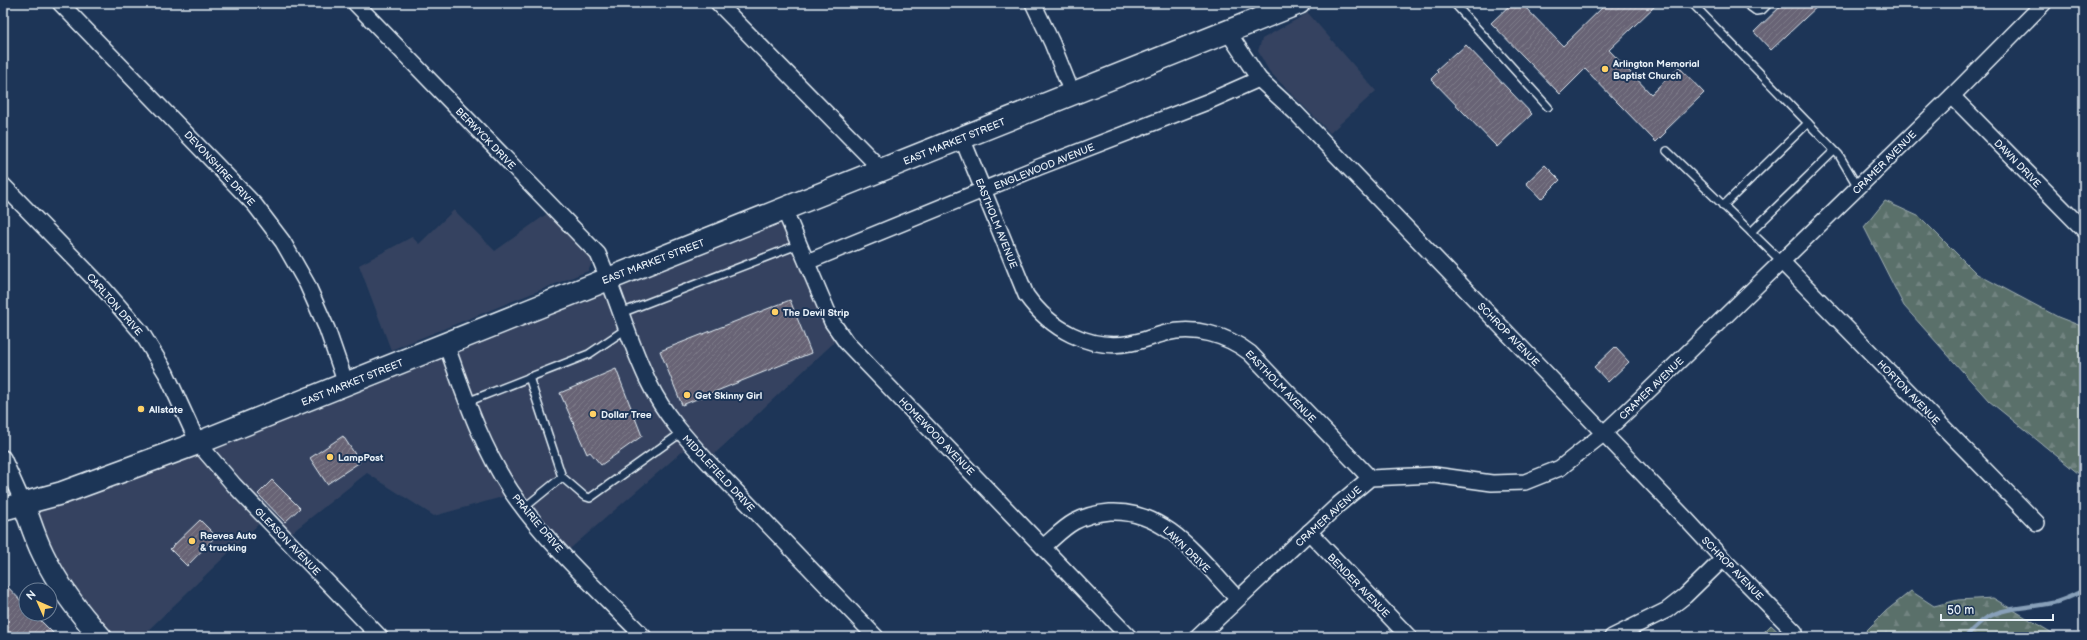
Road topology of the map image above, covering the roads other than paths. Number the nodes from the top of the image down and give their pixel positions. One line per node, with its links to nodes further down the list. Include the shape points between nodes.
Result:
1 (60, 3): 36 (street, DEVONSHIRE DRIVE, via 255,205 283,242 307,284)
2 (355, 3): 31 (street, BERWYCK DRIVE, via 598,254)
3 (718, 3): 20 (street)
4 (1033, 3): 13 (street)
5 (1454, 3): 15 (lane)
6 (1692, 3): 16 (lane)
7 (1745, 3): 8 (lane, via 1756,11 1762,10)
8 (1769, 3)
9 (2044, 3): 14 (street, CRAMER AVENUE)
10 (1288, 5): 11 (main road, EAST MARKET STREET)
11 (1228, 32): 12 (street, SCHROP AVENUE); 13 (main road, EAST MARKET STREET)
12 (1259, 79): 23 (street, ENGLEWOOD AVENUE, via 1208,102); 39 (street, SCHROP AVENUE, via 1296,113)
13 (1072, 93): 17 (main road, EAST MARKET STREET)
14 (1952, 96): 22 (street, CRAMER AVENUE); 26 (street, DAWN DRIVE)
15 (1548, 108)
16 (1808, 123): 19 (lane); 24 (lane)
17 (962, 138): 20 (main road, EAST MARKET STREET); 23 (street, EASTHOLM AVENUE)
18 (1667, 151): 24 (lane)
19 (1834, 151): 22 (lane); 27 (lane)
20 (882, 170): 25 (main road, EAST MARKET STREET)
21 (3, 185): 40 (street, CARLTON DRIVE, via 103,288 141,332 166,373)
22 (1858, 187): 30 (street, CRAMER AVENUE)
23 (983, 191): 29 (street, ENGLEWOOD AVENUE); 43 (street, EASTHOLM AVENUE, via 1026,295 1041,314 1058,328 1093,343 1116,345 1183,331 1204,332 1230,340 1250,353)
24 (1724, 206): 27 (lane)
25 (784, 209): 28 (street, HOMEWOOD AVENUE); 31 (main road, EAST MARKET STREET)
26 (2084, 230)
27 (1751, 232): 30 (lane)
28 (800, 244): 29 (street, HOMEWOOD AVENUE); 32 (lane)
29 (807, 262): 49 (street, HOMEWOOD AVENUE, via 832,322 846,342)
30 (1782, 262): 39 (street, CRAMER AVENUE); 47 (street, HORTON AVENUE)
31 (609, 278): 32 (street, MIDDLEFIELD DRIVE); 34 (main road, EAST MARKET STREET)
32 (620, 314): 33 (street, MIDDLEFIELD DRIVE)
33 (626, 329): 35 (lane, via 589,354); 38 (street, MIDDLEFIELD DRIVE, via 650,386)
34 (446, 344): 36 (main road, EAST MARKET STREET); 37 (street, PRAIRIE DRIVE)
35 (529, 378): 37 (lane); 42 (lane)
36 (346, 384): 40 (main road, EAST MARKET STREET)
37 (467, 402): 45 (street, PRAIRIE DRIVE, via 492,459)
38 (681, 433): 42 (lane, via 590,498); 56 (street, MIDDLEFIELD DRIVE)
39 (1603, 434): 43 (street, CRAMER AVENUE, via 1560,468 1525,482 1492,483 1434,475); 50 (street, SCHROP AVENUE)
40 (198, 443): 44 (main road, EAST MARKET STREET); 54 (street, GLEASON AVENUE, via 234,485)
41 (3, 458): 44 (street)
42 (562, 477): 45 (lane)
43 (1370, 478): 48 (street, CRAMER AVENUE)
44 (24, 505): 46 (main road, EAST MARKET STREET); 53 (main road, via 42,553 63,590)
45 (524, 508): 55 (street, PRAIRIE DRIVE)
46 (3, 509)
47 (2037, 523)
48 (1309, 532): 51 (street, CRAMER AVENUE); 59 (street, BENDER AVENUE)
49 (1043, 547): 51 (street, LAWN DRIVE, via 1074,522 1088,516 1120,512 1147,517 1159,522 1177,537); 57 (street, HOMEWOOD AVENUE)
50 (1723, 559): 52 (street, SCHROP AVENUE); 60 (street, via 1685,596 1666,610)
51 (1237, 598): 58 (street, CRAMER AVENUE)
52 (1797, 635)
53 (101, 637)
54 (380, 637)
55 (644, 637)
56 (876, 637)
57 (1129, 637)
58 (1198, 637)
59 (1409, 637)
60 (1612, 637)

